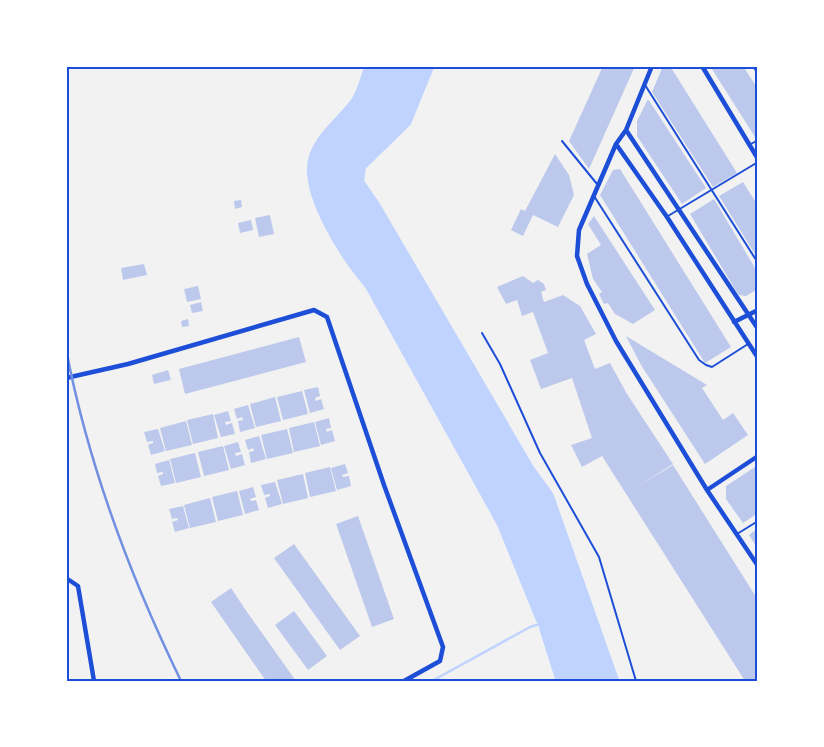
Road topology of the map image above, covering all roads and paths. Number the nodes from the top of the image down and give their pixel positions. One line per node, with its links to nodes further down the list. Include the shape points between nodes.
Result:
1 (652, 66): 5 (street)
2 (702, 66): 10 (street)
3 (753, 66): 4 (lane)
4 (758, 74)
5 (645, 85): 6 (street); 13 (lane)
6 (626, 130): 9 (street); 15 (street)
7 (758, 140): 10 (lane)
8 (562, 141): 12 (lane)
9 (616, 144): 12 (street); 16 (street)
10 (749, 145): 11 (street)
11 (758, 161): 13 (lane)
12 (598, 186): 14 (street)
13 (711, 190): 15 (lane); 17 (lane)
14 (594, 196): 23 (lane, via 699,360 712,367); 27 (street, via 579,230 577,256 580,268 616,342)
15 (679, 210): 16 (lane); 19 (street)
16 (667, 217): 20 (street)
17 (758, 263)
18 (758, 310): 19 (street)
19 (748, 315): 20 (street); 21 (street)
20 (734, 322): 23 (street)
21 (758, 329)
22 (482, 333): 34 (lane, via 500,364 540,453 599,557)
23 (748, 344): 24 (street)
24 (757, 356)
25 (66, 378): 33 (street, via 128,364 314,310 324,314 443,648 440,661)
26 (758, 456): 27 (street)
27 (707, 490): 29 (street)
28 (758, 520): 29 (lane)
29 (737, 534): 30 (street)
30 (758, 566)
31 (66, 578): 32 (street, via 78,586)
32 (94, 681)
33 (404, 681)
34 (636, 681)

